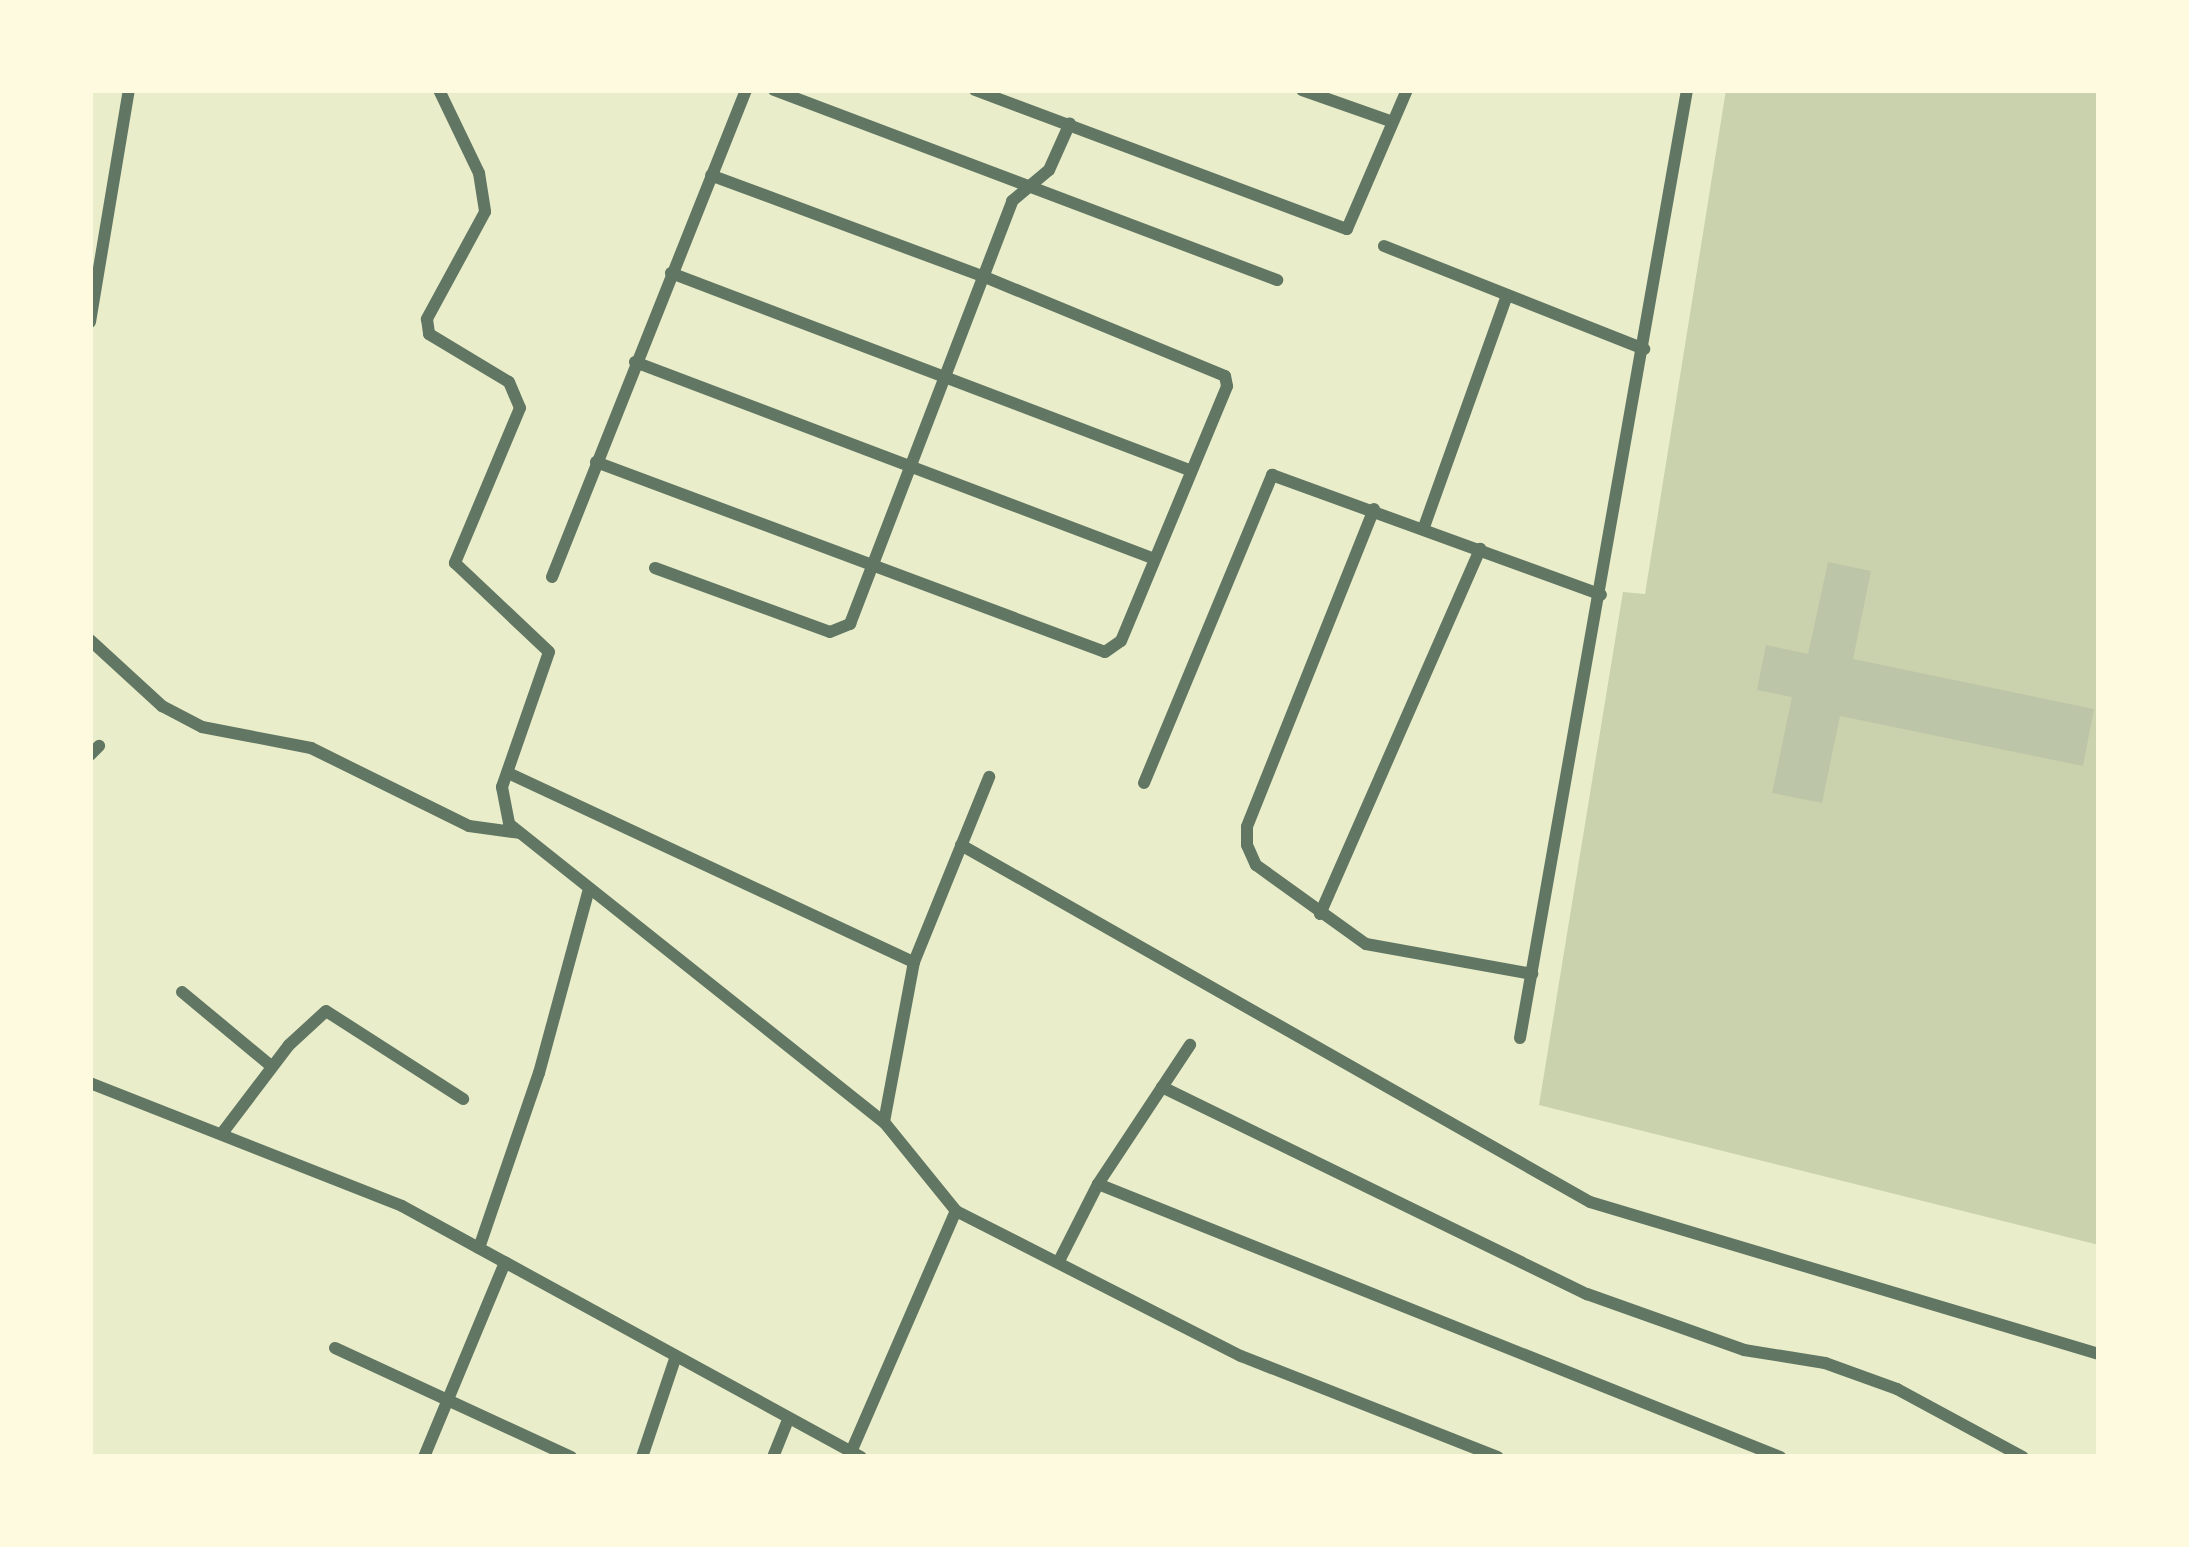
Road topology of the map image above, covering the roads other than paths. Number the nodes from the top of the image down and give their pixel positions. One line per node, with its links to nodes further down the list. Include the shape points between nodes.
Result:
1 (129, 90): 18 (street)
2 (439, 90): 34 (street, via 479,172 485,212 427,319 429,334 509,382 520,408 455,563 549,652)
3 (746, 90): 11 (street)
4 (774, 90): 12 (street)
5 (1302, 90): 9 (street)
6 (1407, 90): 9 (street)
7 (1687, 90): 19 (street)
8 (981, 91): 10 (street)
9 (1393, 122): 10 (street, via 1347,229)
10 (1070, 123): 12 (street, via 1048,170)
11 (711, 175): 14 (street); 15 (street)
12 (1027, 184): 15 (street, via 1012,201); 16 (street)
13 (1384, 246): 17 (street)
14 (671, 273): 20 (street); 21 (street)
15 (982, 276): 21 (street); 24 (street, via 1225,376)
16 (1276, 280)
17 (1507, 295): 19 (street); 26 (street)
18 (90, 322)
19 (1644, 349): 32 (street)
20 (635, 362): 22 (street); 23 (street)
21 (943, 372): 23 (street); 24 (street)
22 (596, 462): 29 (street); 31 (street)
23 (906, 464): 28 (street); 29 (street)
24 (1189, 470): 28 (street)
25 (1374, 508): 26 (street); 36 (street, via 1283,475 1265,483); 40 (street, via 1247,826 1256,865)
26 (1424, 527): 27 (street)
27 (1480, 549): 32 (street); 40 (street)
28 (1152, 558): 29 (street, via 1121,640 1105,652)
29 (868, 566): 30 (street, via 850,624 830,632)
30 (655, 568)
31 (552, 577)
32 (1600, 595): 42 (street)
33 (90, 640): 37 (street, via 162,706 202,727 311,748 469,826)
34 (508, 773): 37 (street, via 500,807); 41 (street)
35 (989, 777): 38 (street)
36 (1144, 783)
37 (520, 833): 39 (street)
38 (961, 845): 41 (street); 58 (street, via 1590,1202)
39 (590, 889): 50 (street); 54 (street)
40 (1320, 914): 42 (street, via 1366,944)
41 (914, 962): 50 (street)
42 (1532, 974): 44 (street)
43 (182, 992): 46 (street)
44 (1520, 1038)
45 (1190, 1045): 48 (street)
46 (271, 1066): 49 (street, via 332,1011); 51 (street)
47 (90, 1083): 51 (street)
48 (1162, 1087): 52 (street); 69 (street, via 1587,1294 1744,1350 1825,1363 1897,1389)
49 (463, 1099)
50 (884, 1122): 53 (street)
51 (223, 1132): 54 (street, via 402,1206)
52 (1097, 1184): 56 (street); 68 (street)
53 (956, 1211): 56 (street); 62 (street)
54 (479, 1248): 55 (street)
55 (505, 1262): 59 (street); 60 (street)
56 (1058, 1262): 67 (street, via 1241,1356)
57 (335, 1348): 60 (street)
58 (2099, 1354)
59 (675, 1359): 61 (street); 65 (street)
60 (450, 1399): 63 (street); 64 (street)
61 (788, 1422): 62 (street); 66 (street)
62 (856, 1455)
63 (424, 1457)
64 (571, 1457)
65 (642, 1457)
66 (773, 1457)
67 (1498, 1457)
68 (1780, 1457)
69 (2023, 1457)

